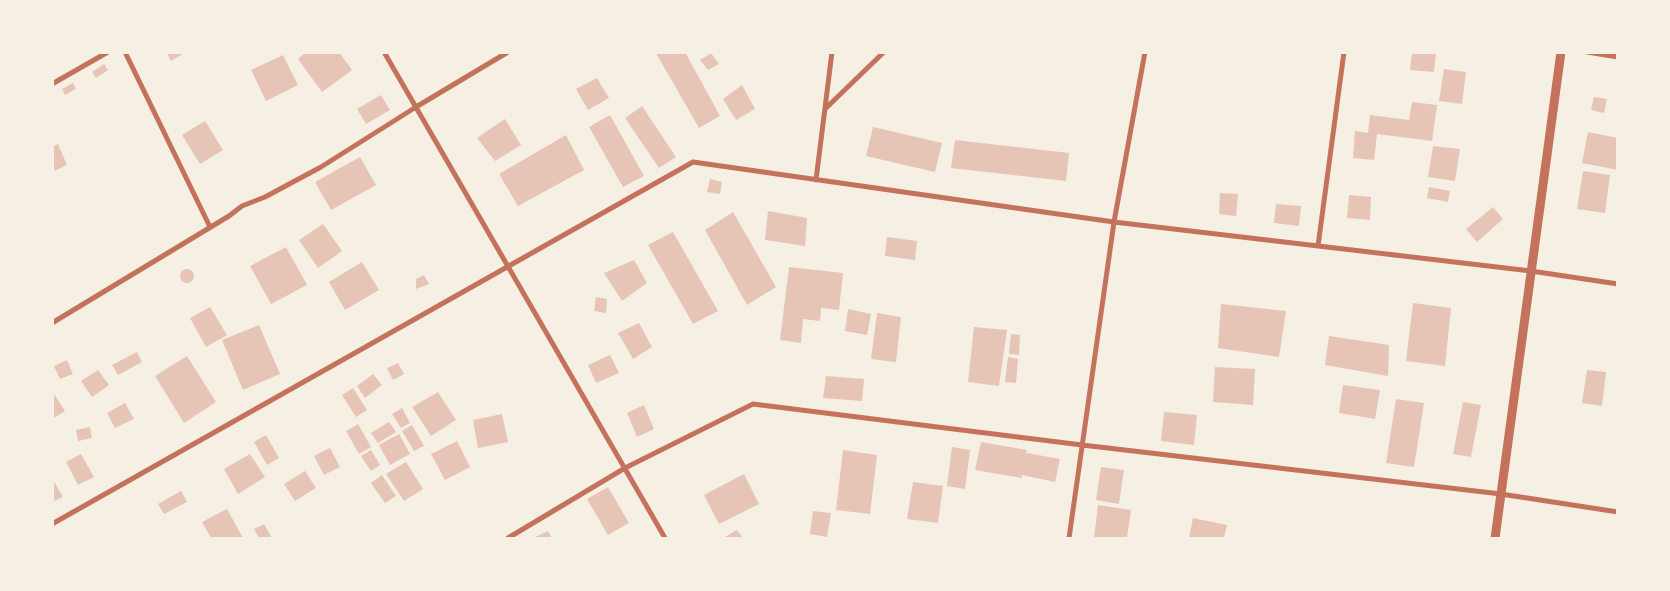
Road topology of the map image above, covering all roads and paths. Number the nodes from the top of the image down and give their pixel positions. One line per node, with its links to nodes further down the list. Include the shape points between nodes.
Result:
1 (108, 52): 12 (street)
2 (125, 52): 17 (street)
3 (384, 52): 13 (street)
4 (508, 52): 13 (street)
5 (832, 52): 14 (street)
6 (884, 52): 14 (street)
7 (1145, 52): 16 (street)
8 (1344, 52): 18 (street)
9 (1561, 52): 20 (street)
10 (1587, 52): 11 (street)
11 (1618, 57)
12 (52, 84)
13 (416, 107): 17 (street, via 321,167 242,206); 19 (street)
14 (825, 110): 15 (street)
15 (816, 180): 16 (street); 19 (street, via 693,162)
16 (1114, 222): 18 (street); 23 (street)
17 (210, 227): 22 (street)
18 (1318, 246): 20 (street)
19 (509, 267): 24 (street); 27 (street)
20 (1532, 271): 21 (street); 25 (street)
21 (1618, 284)
22 (52, 323)
23 (1082, 446): 24 (street, via 753,404); 25 (street); 30 (street)
24 (624, 468): 28 (street); 29 (street)
25 (1501, 494): 26 (street); 31 (street)
26 (1618, 512)
27 (52, 524)
28 (508, 538)
29 (665, 538)
30 (1069, 538)
31 (1495, 538)

